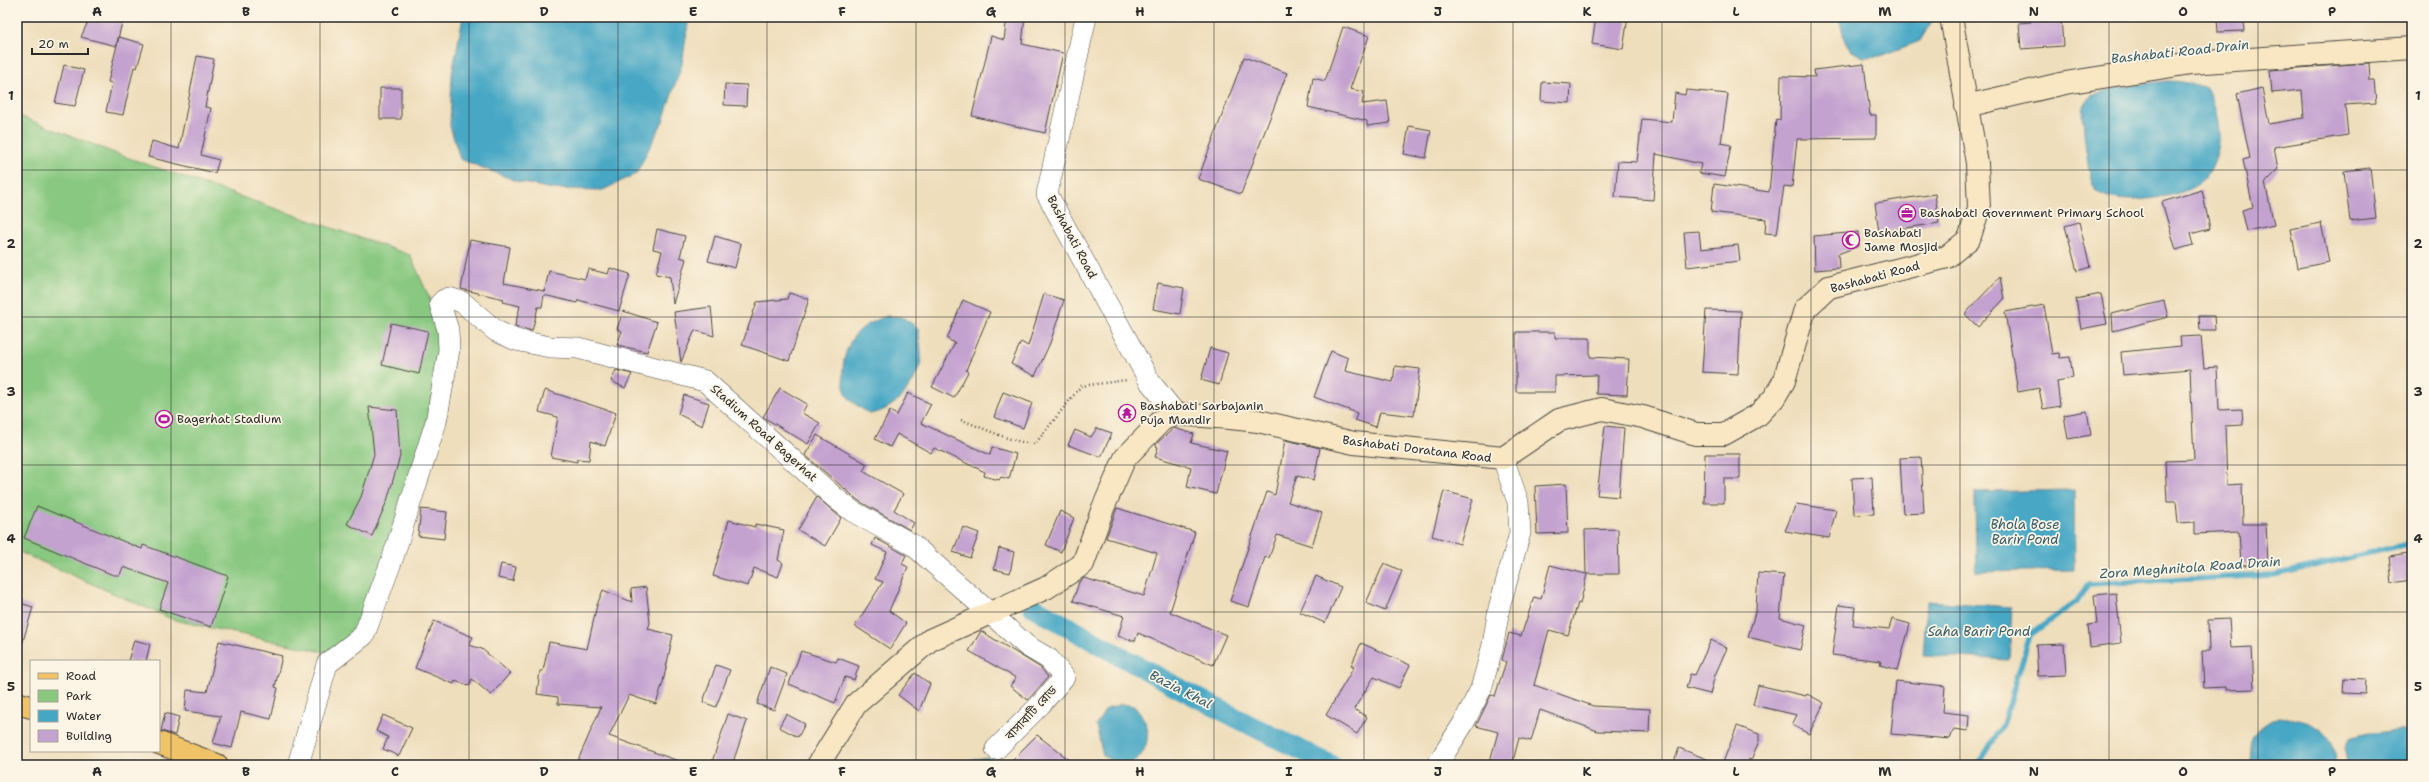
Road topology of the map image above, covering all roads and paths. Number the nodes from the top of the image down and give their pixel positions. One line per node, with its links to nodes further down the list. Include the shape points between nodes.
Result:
1 (1086, 17): 6 (street, Bashabati Road, via 1047,194 1150,382)
2 (1951, 17): 4 (street, Bashabati Road)
3 (2412, 48): 4 (street, via 2191,63 2065,83)
4 (1966, 106): 8 (street, Bashabati Road, via 1977,163 1978,208 1969,238 1947,257 1829,287 1804,309 1784,381 1774,398 1758,415 1724,434 1696,434 1644,417 1602,409 1559,420)
5 (1130, 380): 7 (path, via 1081,386 1034,444 1018,443 992,430)
6 (1176, 414): 8 (street, Bashabati Doratana Road, via 1258,421 1354,443); 9 (street, via 1162,420 1125,458 1103,508 1083,564 1046,588)
7 (961, 420)
8 (1503, 458): 17 (street, via 1518,502 1520,533 1499,608 1482,689)
9 (999, 610): 13 (street, বাসাবাটি রোড, via 1027,646 1049,659 1064,677); 15 (street, Stadium Road Bagerhat, via 913,545 852,511 834,497 705,381 578,348 550,347 516,340 496,332 462,302 449,298 441,303 448,330 447,371 433,430 393,557 364,635 327,664); 16 (street, via 930,640 856,704)
10 (17, 703): 11 (main road)
11 (30, 707)
12 (160, 743): 14 (main road)
13 (996, 749)
14 (211, 764)
15 (298, 765)
16 (818, 765)
17 (1437, 765)

